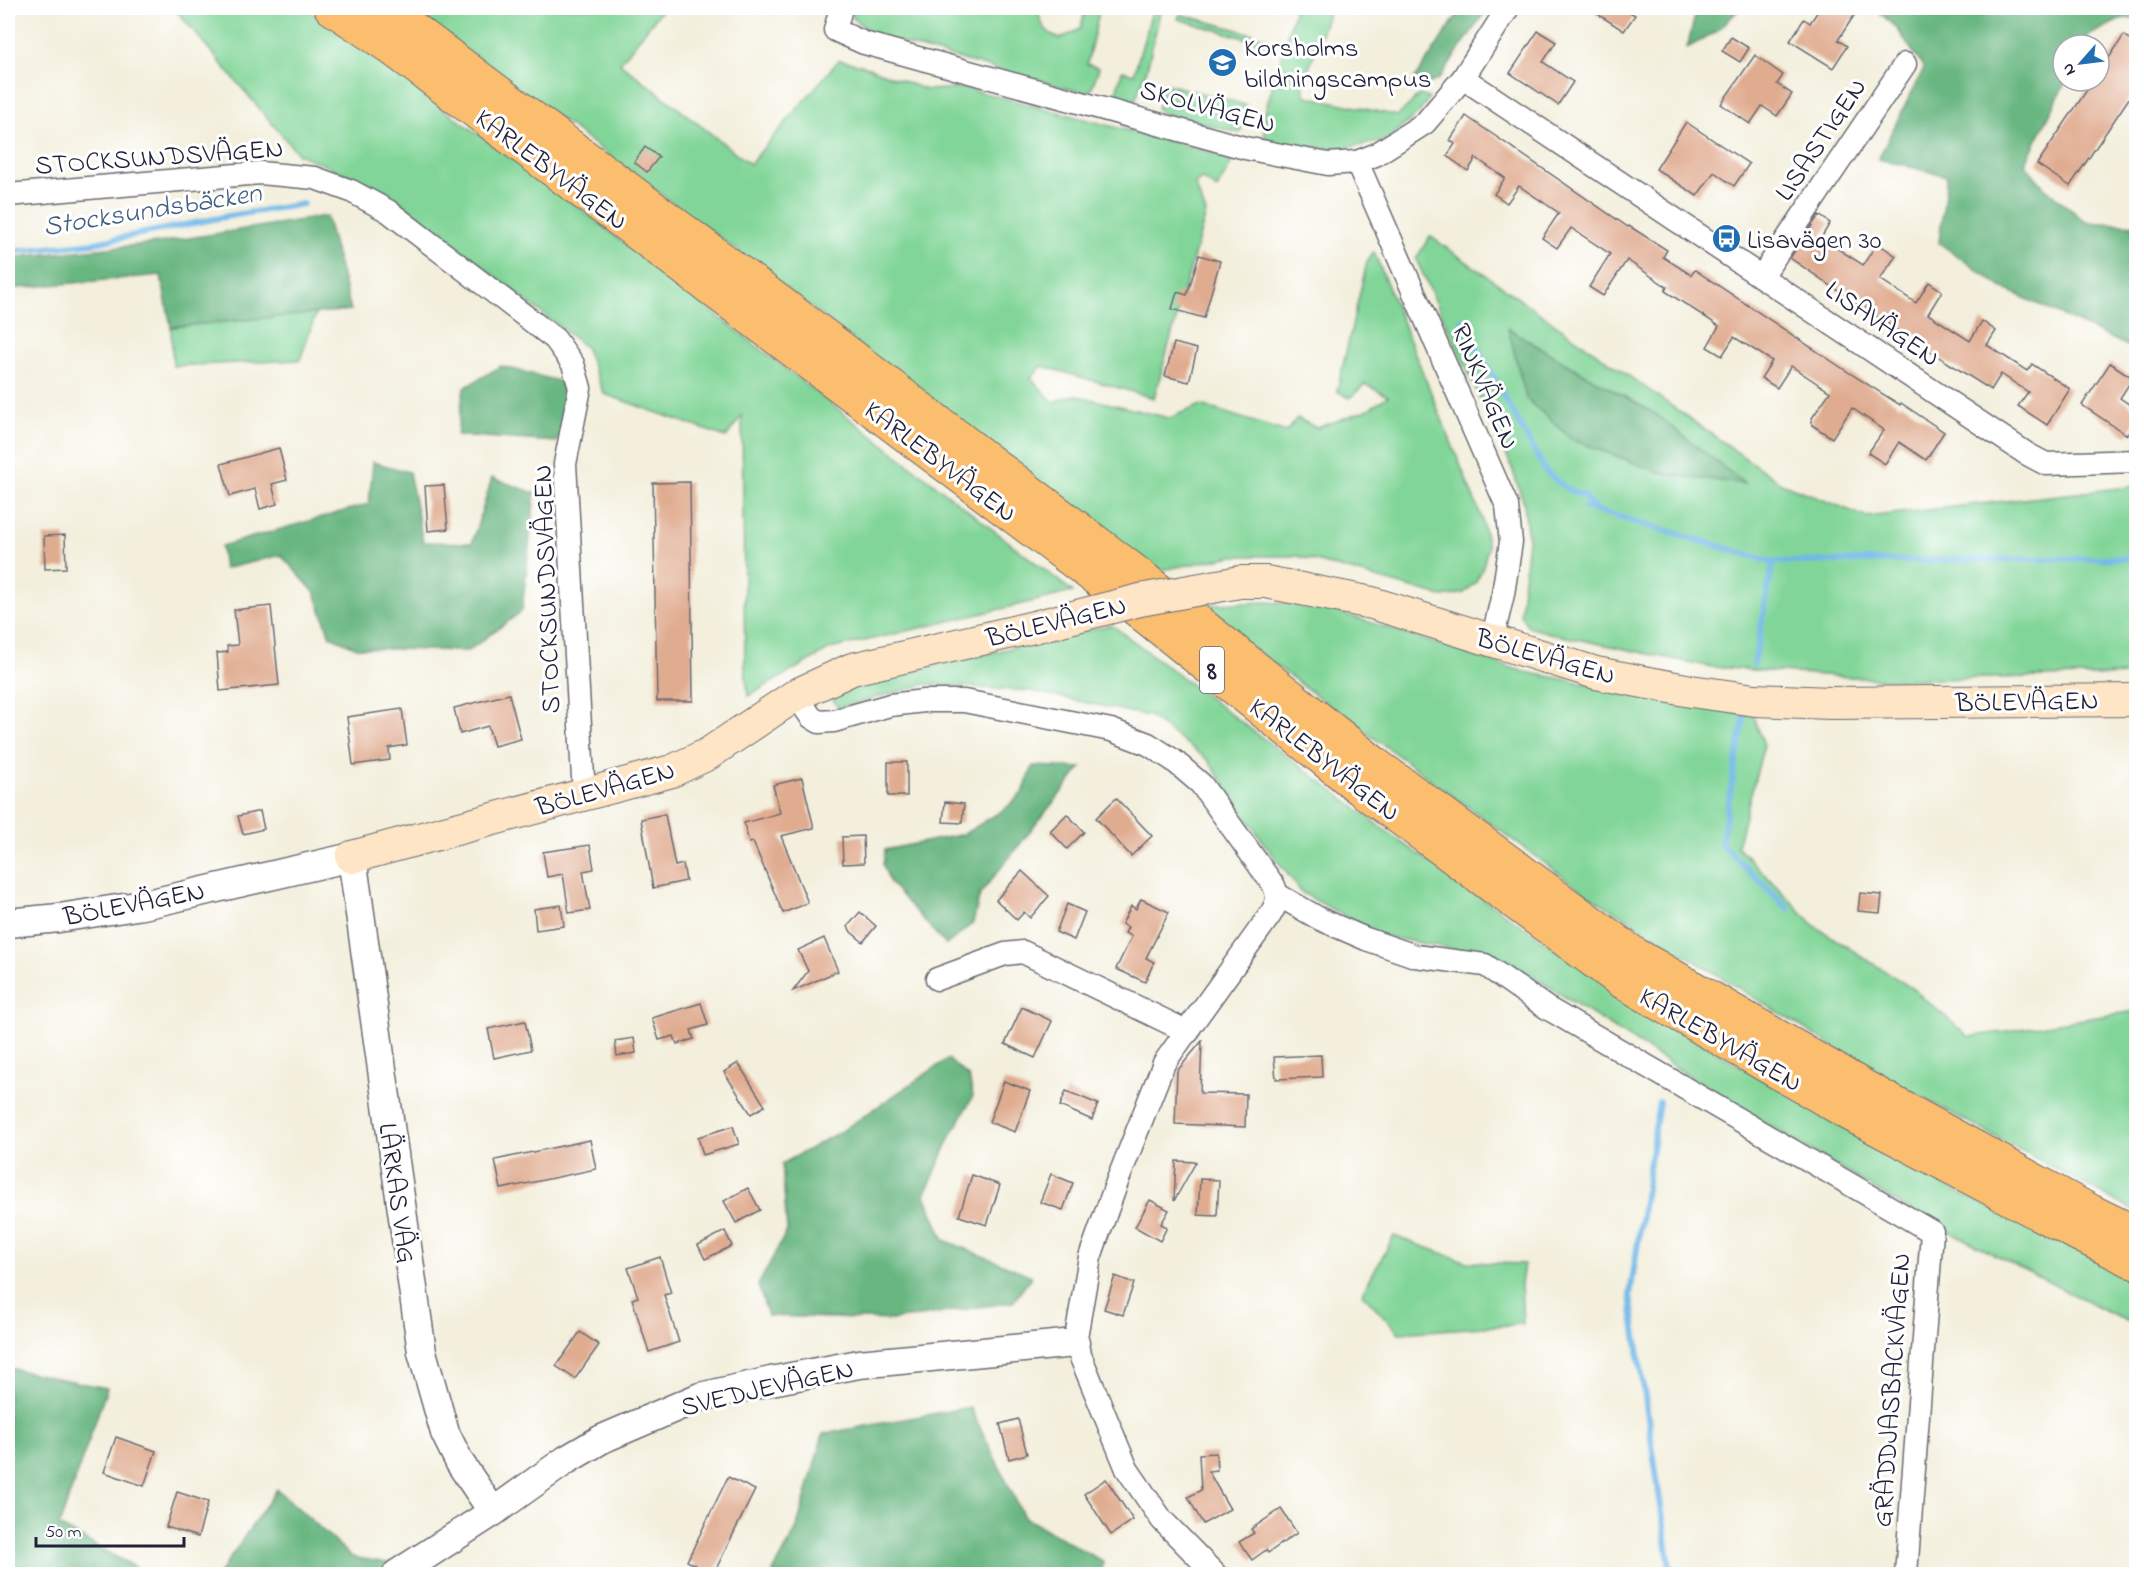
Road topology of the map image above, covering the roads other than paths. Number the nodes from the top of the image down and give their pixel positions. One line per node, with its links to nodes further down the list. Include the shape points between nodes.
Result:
1 (331, 8): 21 (highway, KARLEBYVÄGEN / 8, via 388,46 815,366 1123,599 1360,789 1619,980 1853,1116)
2 (386, 8): 20 (highway, KARLEBYVÄGEN / 8, via 1145,579 1377,765 1635,954 1867,1088)
3 (841, 8): 7 (street, SKOLVÄGEN, via 834,30 864,43 1245,148 1328,164)
4 (1508, 8): 6 (street, SKOLVÄGEN)
5 (1905, 64): 9 (street, LISASTIGEN)
6 (1463, 78): 7 (street, SKOLVÄGEN, via 1425,123); 9 (street, LISAVÄGEN)
7 (1357, 162): 11 (street, RINKVÄGEN, via 1507,506 1511,542)
8 (8, 195): 14 (street, STOCKSUNDSVÄGEN, via 260,173 315,178 388,211 555,339 573,363 580,388 565,464)
9 (1762, 276): 10 (street, LISAVÄGEN, via 2046,464)
10 (2136, 461)
11 (1492, 641): 12 (main road, BÖLEVÄGEN, bridge, via 1372,603 1266,582 1240,582 1140,600 852,669); 13 (main road, BÖLEVÄGEN, via 1596,673 1755,700 1843,703)
12 (796, 695): 14 (main road, BÖLEVÄGEN, via 715,750 672,771); 16 (street, via 810,717 819,722 890,705 964,702 1111,730 1148,744 1201,784)
13 (2136, 699)
14 (584, 795): 15 (main road, BÖLEVÄGEN)
15 (352, 857): 17 (street, BÖLEVÄGEN, via 143,905); 23 (street, LÄRKAS VÄG, via 422,1352 445,1433)
16 (1278, 895): 19 (street, via 1270,915); 26 (street, GRÄDDJASBACKVÄGEN, via 1320,919 1415,956 1485,965 1547,1008 1932,1232)
17 (8, 923)
18 (937, 979): 19 (street, via 1005,954 1023,952)
19 (1188, 1032): 22 (street, via 1164,1063 1117,1182 1090,1257)
20 (2136, 1233)
21 (2136, 1263)
22 (1075, 1343): 23 (street, SVEDJEVÄGEN, via 859,1364 700,1397 602,1439); 25 (street, via 1127,1469 1162,1520)
23 (493, 1512): 24 (street, SVEDJEVÄGEN)
24 (397, 1575)
25 (1215, 1575)
26 (1906, 1575)

